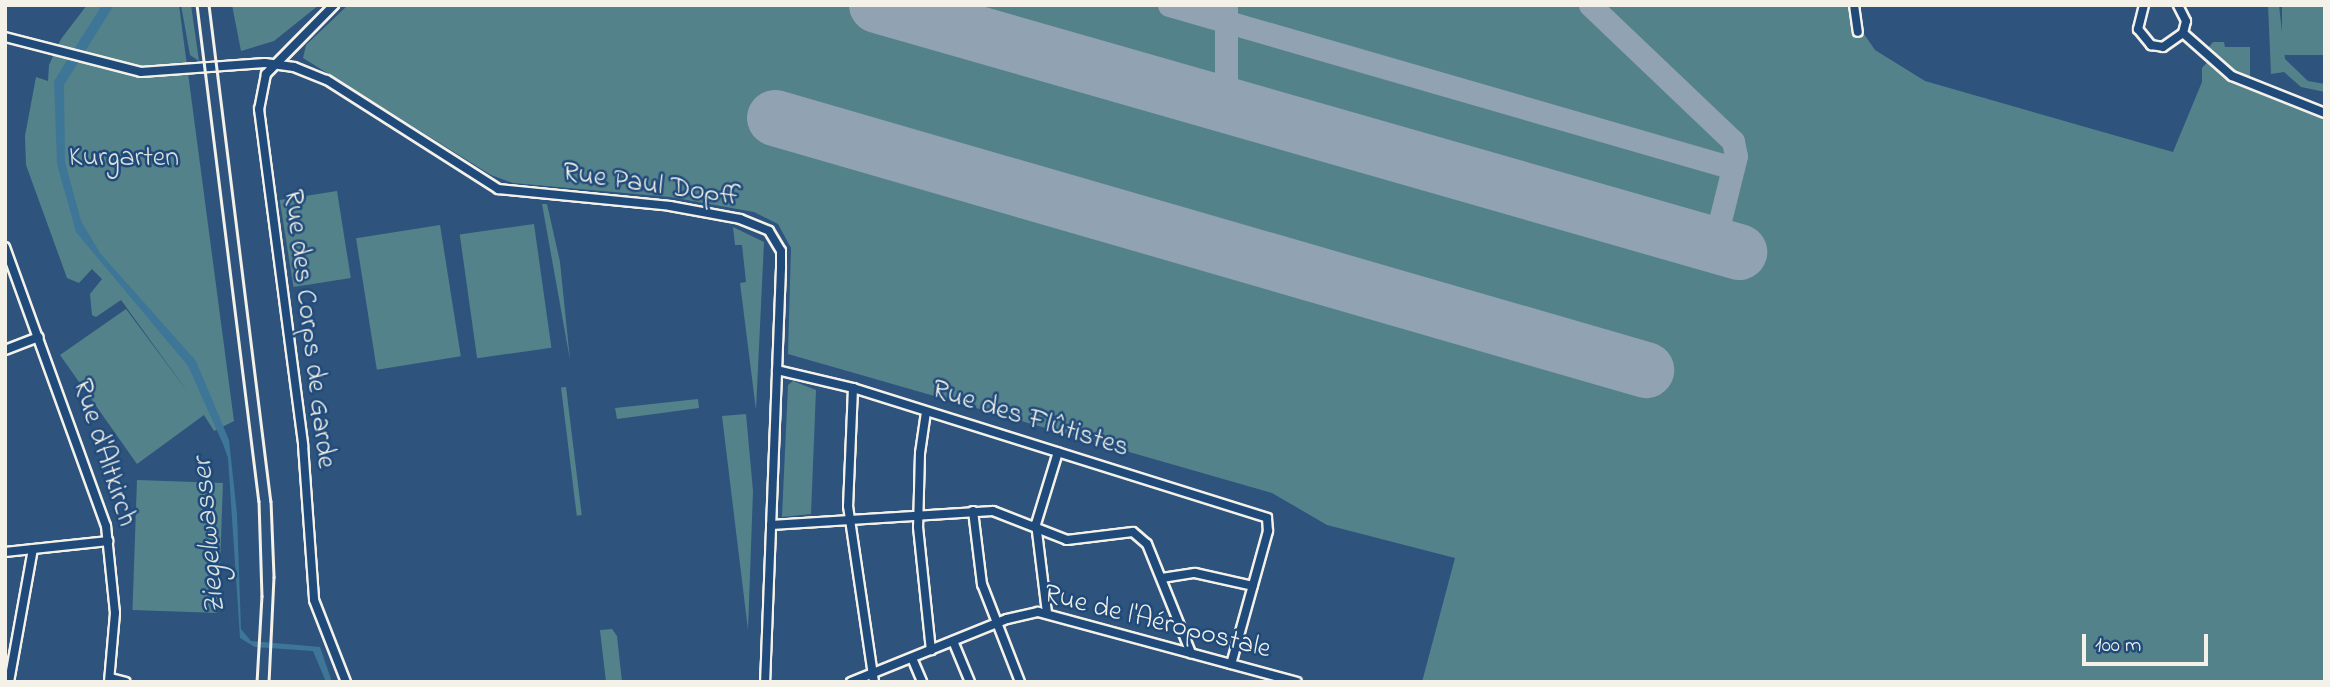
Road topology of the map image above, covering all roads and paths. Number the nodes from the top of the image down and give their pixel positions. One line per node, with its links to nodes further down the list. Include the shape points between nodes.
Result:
1 (334, 5): 8 (street, Rue des Corps de Garde)
2 (1854, 5): 5 (street)
3 (2144, 5): 6 (street, via 2138,29 2151,45 2163,47)
4 (2178, 5): 6 (street, via 2186,21)
5 (1858, 32)
6 (2183, 33): 9 (street, via 2232,76)
7 (5, 37): 8 (street, via 86,60 164,73)
8 (274, 64): 13 (street, Rue Paul Dopff, via 327,80 498,189 670,206 769,231 781,251); 38 (street, Rue des Corps de Garde, via 260,91 260,131 303,445 314,600)
9 (2325, 113)
10 (5, 247): 11 (street, Rue d'Altkirch)
11 (39, 337): 12 (street); 22 (street, Rue d'Altkirch, via 95,488)
12 (5, 350)
13 (777, 370): 14 (street, Rue des Flûtistes); 20 (street, Rue Paul Dopff)
14 (853, 388): 15 (street, Rue des Flûtistes); 19 (street)
15 (926, 412): 16 (street, Rue des Flûtistes); 18 (street)
16 (1058, 452): 21 (street); 26 (street, Rue des Flûtistes, via 1268,520)
17 (973, 511): 18 (street); 21 (street, via 1005,513); 28 (street, via 982,584)
18 (918, 514): 19 (street); 30 (street)
19 (850, 519): 20 (street); 34 (street)
20 (771, 525): 39 (street, Rue Paul Dopff)
21 (1036, 530): 25 (street, via 1072,540 1133,532 1147,544); 27 (street)
22 (108, 541): 23 (street); 35 (street, Rue d'Altkirch, via 115,612)
23 (33, 549): 24 (street); 36 (street)
24 (5, 552)
25 (1162, 578): 26 (street, via 1195,573); 31 (street)
26 (1253, 586): 33 (street)
27 (1047, 613): 28 (street, Rue de l'Aéropostale, via 1026,613); 31 (street, Rue de l'Aéropostale)
28 (997, 624): 29 (street, Rue de l'Aéropostale); 43 (street)
29 (953, 641): 30 (street, Rue de l'Aéropostale); 42 (street)
30 (931, 650): 32 (street, Rue de l'Aéropostale)
31 (1191, 653): 33 (street, Rue de l'Aéropostale)
32 (912, 658): 34 (street, Rue de l'Aéropostale); 41 (street)
33 (1231, 664): 44 (street, Rue de l'Aéropostale)
34 (872, 678): 40 (street, Rue de l'Aéropostale)
35 (109, 680): 37 (street)
36 (9, 682)
37 (126, 682)
38 (346, 682)
39 (765, 682)
40 (850, 682)
41 (922, 682)
42 (971, 682)
43 (1020, 682)
44 (1297, 682)

